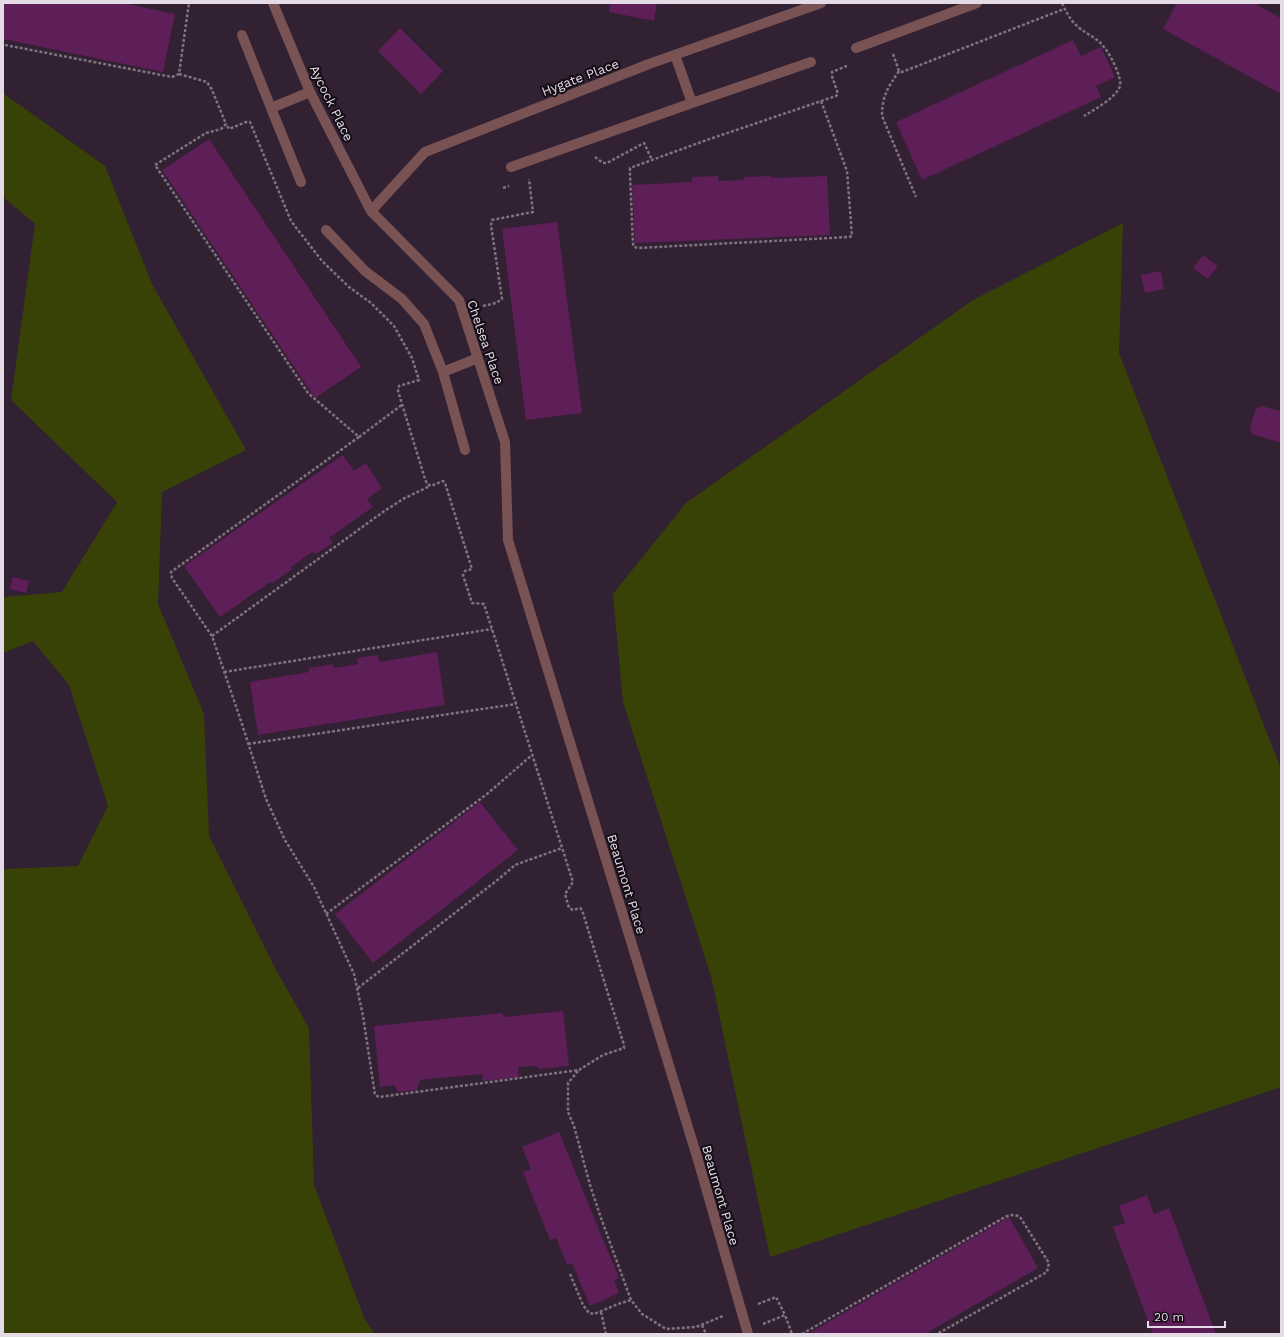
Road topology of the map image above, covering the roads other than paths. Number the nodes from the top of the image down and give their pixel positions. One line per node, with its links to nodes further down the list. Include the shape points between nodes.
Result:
1 (273, 3): 8 (street, Aycock Place)
2 (821, 3): 6 (street, Hygate Place)
3 (977, 3): 5 (street)
4 (242, 35): 10 (street)
5 (856, 48)
6 (675, 55): 9 (street); 13 (street, Hygate Place, via 425,152)
7 (810, 62): 9 (street)
8 (310, 92): 10 (street); 13 (street, Aycock Place)
9 (692, 103): 11 (street)
10 (271, 108): 12 (street)
11 (511, 168)
12 (301, 182)
13 (371, 211): 15 (street, Chelsea Place, via 459,300)
14 (326, 230): 16 (street, via 365,271 402,299 424,324)
15 (478, 358): 16 (street); 17 (street, Chelsea Place)
16 (442, 372): 18 (street)
17 (505, 442): 19 (street, Beaumont Place, via 508,540 698,1160)
18 (465, 450)
19 (747, 1332)

